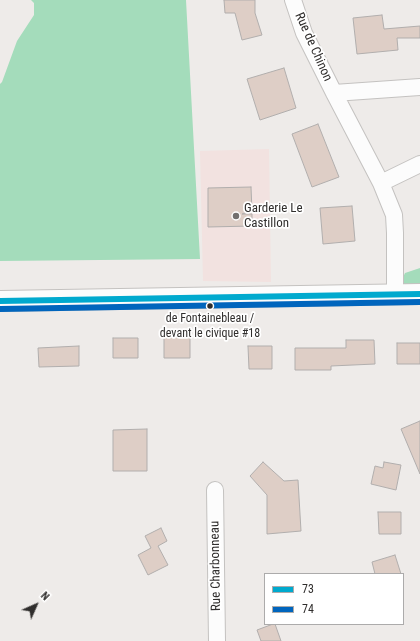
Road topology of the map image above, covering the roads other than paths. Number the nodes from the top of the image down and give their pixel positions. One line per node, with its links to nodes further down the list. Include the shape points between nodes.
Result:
1 (294, 0): 3 (street, Rue de Chinon, via 304,33)
2 (420, 87): 3 (street, Rue de Chinon)
3 (334, 93): 5 (street, Rue de Chinon)
4 (420, 164): 5 (street)
5 (380, 183): 7 (street, Rue de Chinon, via 394,215)
6 (420, 294): 7 (street)
7 (395, 295): 8 (street)
8 (0, 301)
9 (215, 490): 10 (street, Rue Charbonneau)
10 (217, 641)

